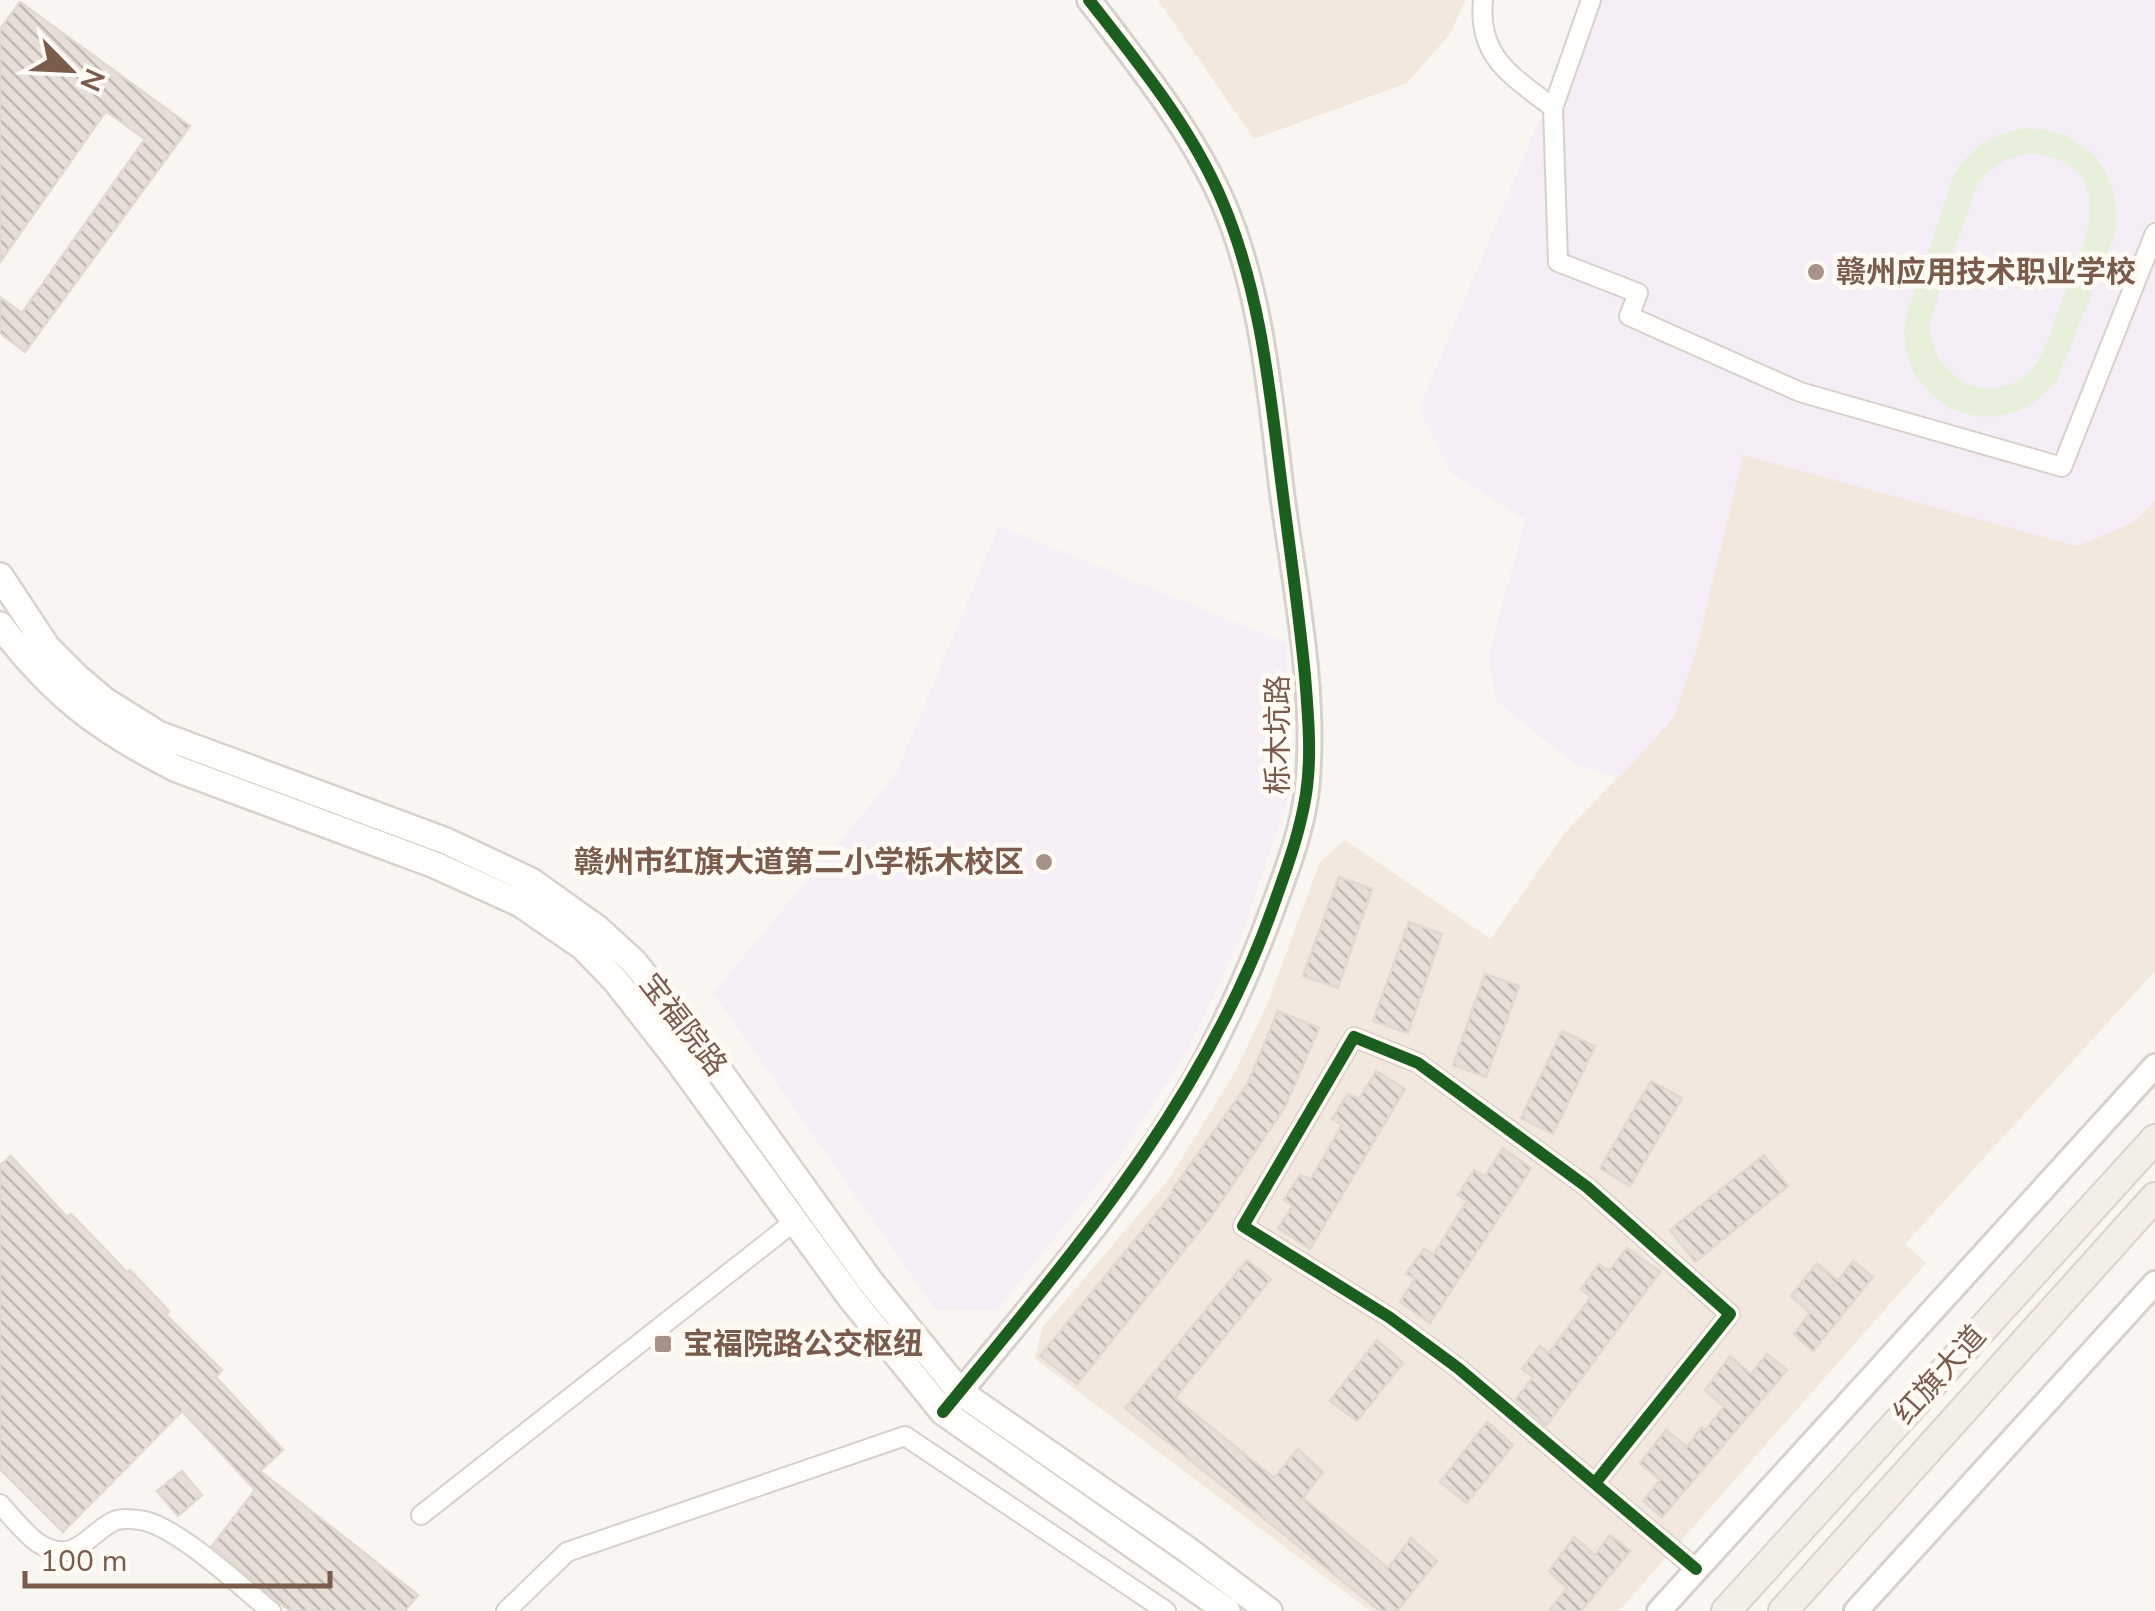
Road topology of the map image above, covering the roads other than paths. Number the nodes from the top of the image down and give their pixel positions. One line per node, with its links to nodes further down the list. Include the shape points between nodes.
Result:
1 (1090, 0): 13 (street, 栎木坑路, via 1170,106 1223,202 1252,289 1302,645 1307,792 1257,953 1198,1075 1138,1166)
2 (1484, 0): 4 (street, via 1490,53)
3 (1591, 0): 4 (street)
4 (1553, 108): 5 (street, via 1558,262 1638,293 1630,316 1800,392 2062,466)
5 (2155, 232)
6 (0, 576): 11 (main road, 宝福院路, via 47,646 78,678 158,734 446,840 531,881 598,929 696,1037)
7 (0, 624): 11 (main road, 宝福院路, via 57,692 147,754 435,866 548,920 615,980)
8 (2155, 1066): 17 (street)
9 (2155, 1138): 24 (main road, 红旗大道)
10 (2155, 1197): 25 (main road, 红旗大道)
11 (806, 1214): 13 (main road, 宝福院路, via 870,1281); 16 (street)
12 (2155, 1283): 26 (street)
13 (951, 1402): 21 (main road, 宝福院路); 22 (main road, 宝福院路, via 1185,1548)
14 (1596, 1483): 14 (street, via 1390,1317 1243,1226 1354,1037 1418,1063 1587,1186 1730,1314); 17 (street)
15 (0, 1504): 18 (street, via 36,1542 57,1550 88,1542 114,1521 162,1527)
16 (421, 1516)
17 (1696, 1569): 23 (street)
18 (271, 1611)
19 (506, 1611): 20 (street, via 566,1552 905,1436)
20 (1166, 1611)
21 (1227, 1611)
22 (1269, 1611)
23 (1659, 1611)
24 (1726, 1611)
25 (1783, 1611)
26 (1856, 1611)

